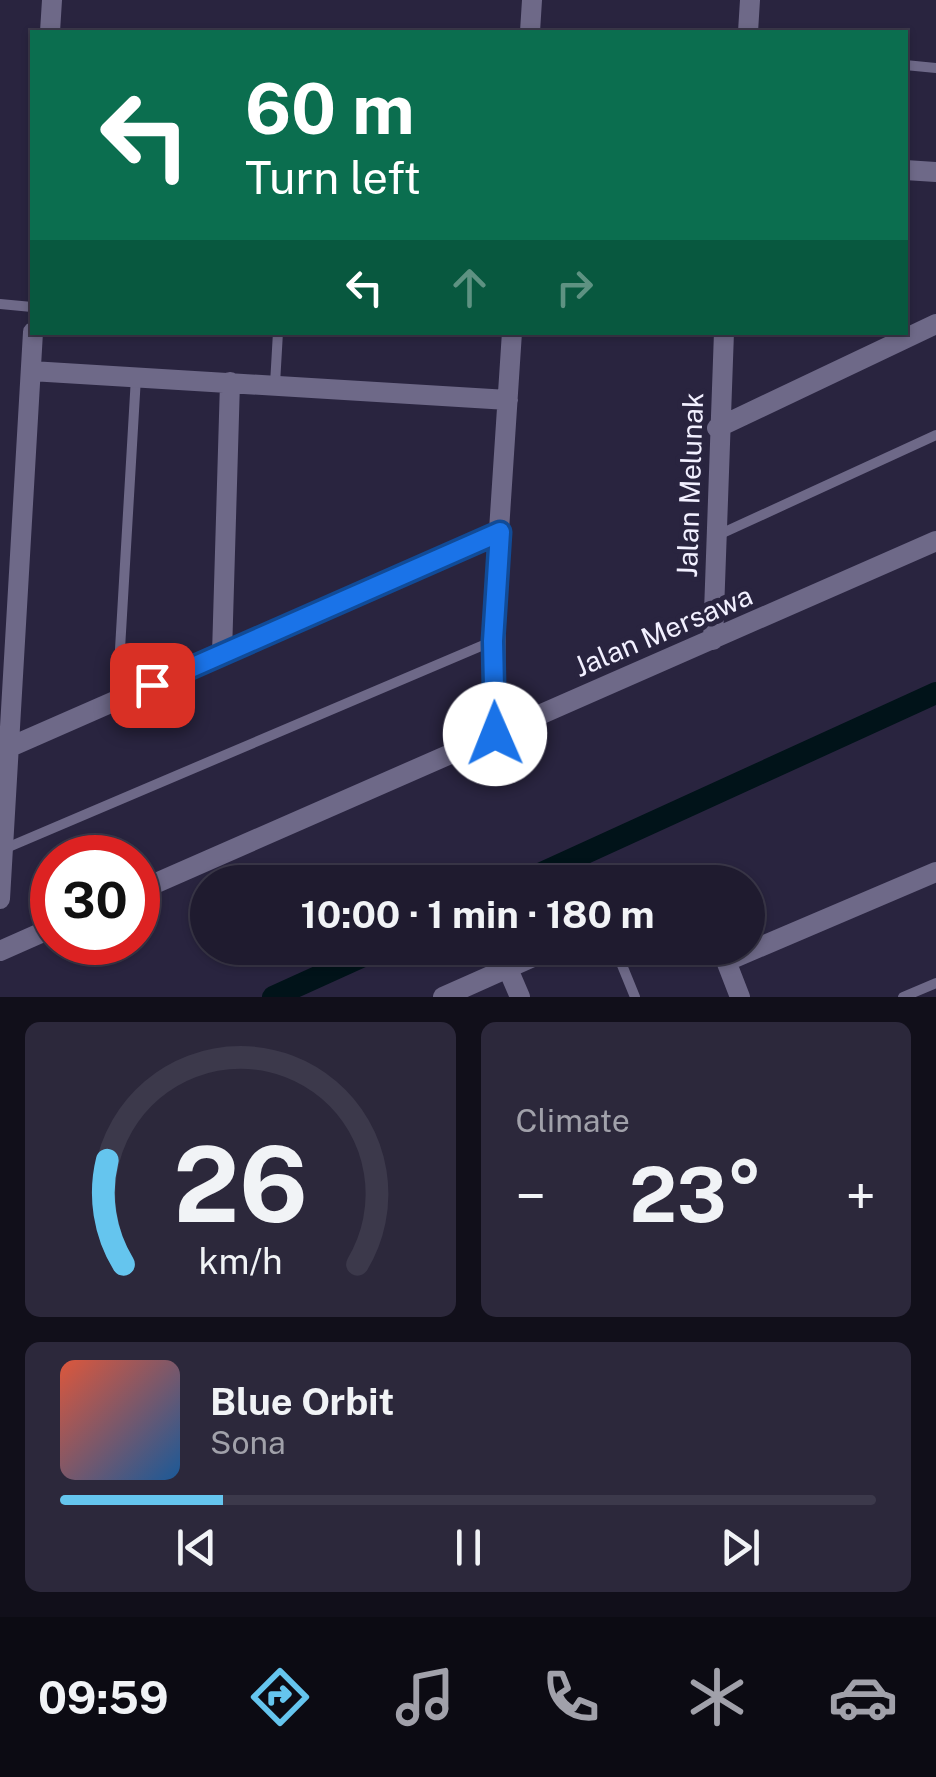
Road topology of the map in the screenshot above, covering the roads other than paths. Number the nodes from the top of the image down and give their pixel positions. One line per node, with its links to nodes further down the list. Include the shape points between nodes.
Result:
1 (52, 0): 4 (street)
2 (532, 0): 5 (street)
3 (750, 0): 6 (street)
4 (50, 30)
5 (530, 30)
6 (748, 30)
7 (908, 65): 8 (lane)
8 (936, 68)
9 (908, 170): 10 (street)
10 (936, 172)
11 (0, 304): 12 (lane)
12 (30, 306)
13 (936, 324): 23 (street)
14 (33, 335): 18 (street)
15 (278, 335): 21 (lane)
16 (512, 335): 22 (street)
17 (724, 335): 23 (street, Jalan Melunak)
18 (31, 370): 19 (street); 28 (street)
19 (136, 376): 20 (street); 32 (lane)
20 (230, 382): 21 (street); 31 (street)
21 (275, 384): 22 (street)
22 (508, 400): 25 (street)
23 (718, 428): 26 (street, Jalan Melunak)
24 (936, 435): 26 (lane)
25 (500, 532): 30 (street); 31 (street)
26 (716, 536): 29 (street, Jalan Melunak)
27 (936, 542): 29 (street, Jalan Mersawa)
28 (8, 628): 34 (street)
29 (713, 640): 33 (street, Jalan Mersawa)
30 (493, 641): 33 (street); 35 (lane)
31 (222, 654): 32 (street)
32 (117, 700): 34 (street)
33 (495, 734): 37 (street, Jalan Mersawa)
34 (10, 748): 35 (street)
35 (4, 850): 38 (street)
36 (936, 872): 40 (street)
37 (160, 881)
38 (0, 899)
39 (30, 938): 41 (street)
40 (765, 938)
41 (0, 951)
42 (518, 965): 45 (street)
43 (622, 965): 49 (lane)
44 (728, 965): 50 (street)
45 (508, 970): 47 (street); 48 (street)
46 (936, 983): 51 (lane)
47 (443, 997)
48 (520, 997)
49 (635, 997)
50 (740, 997)
51 (903, 997)

